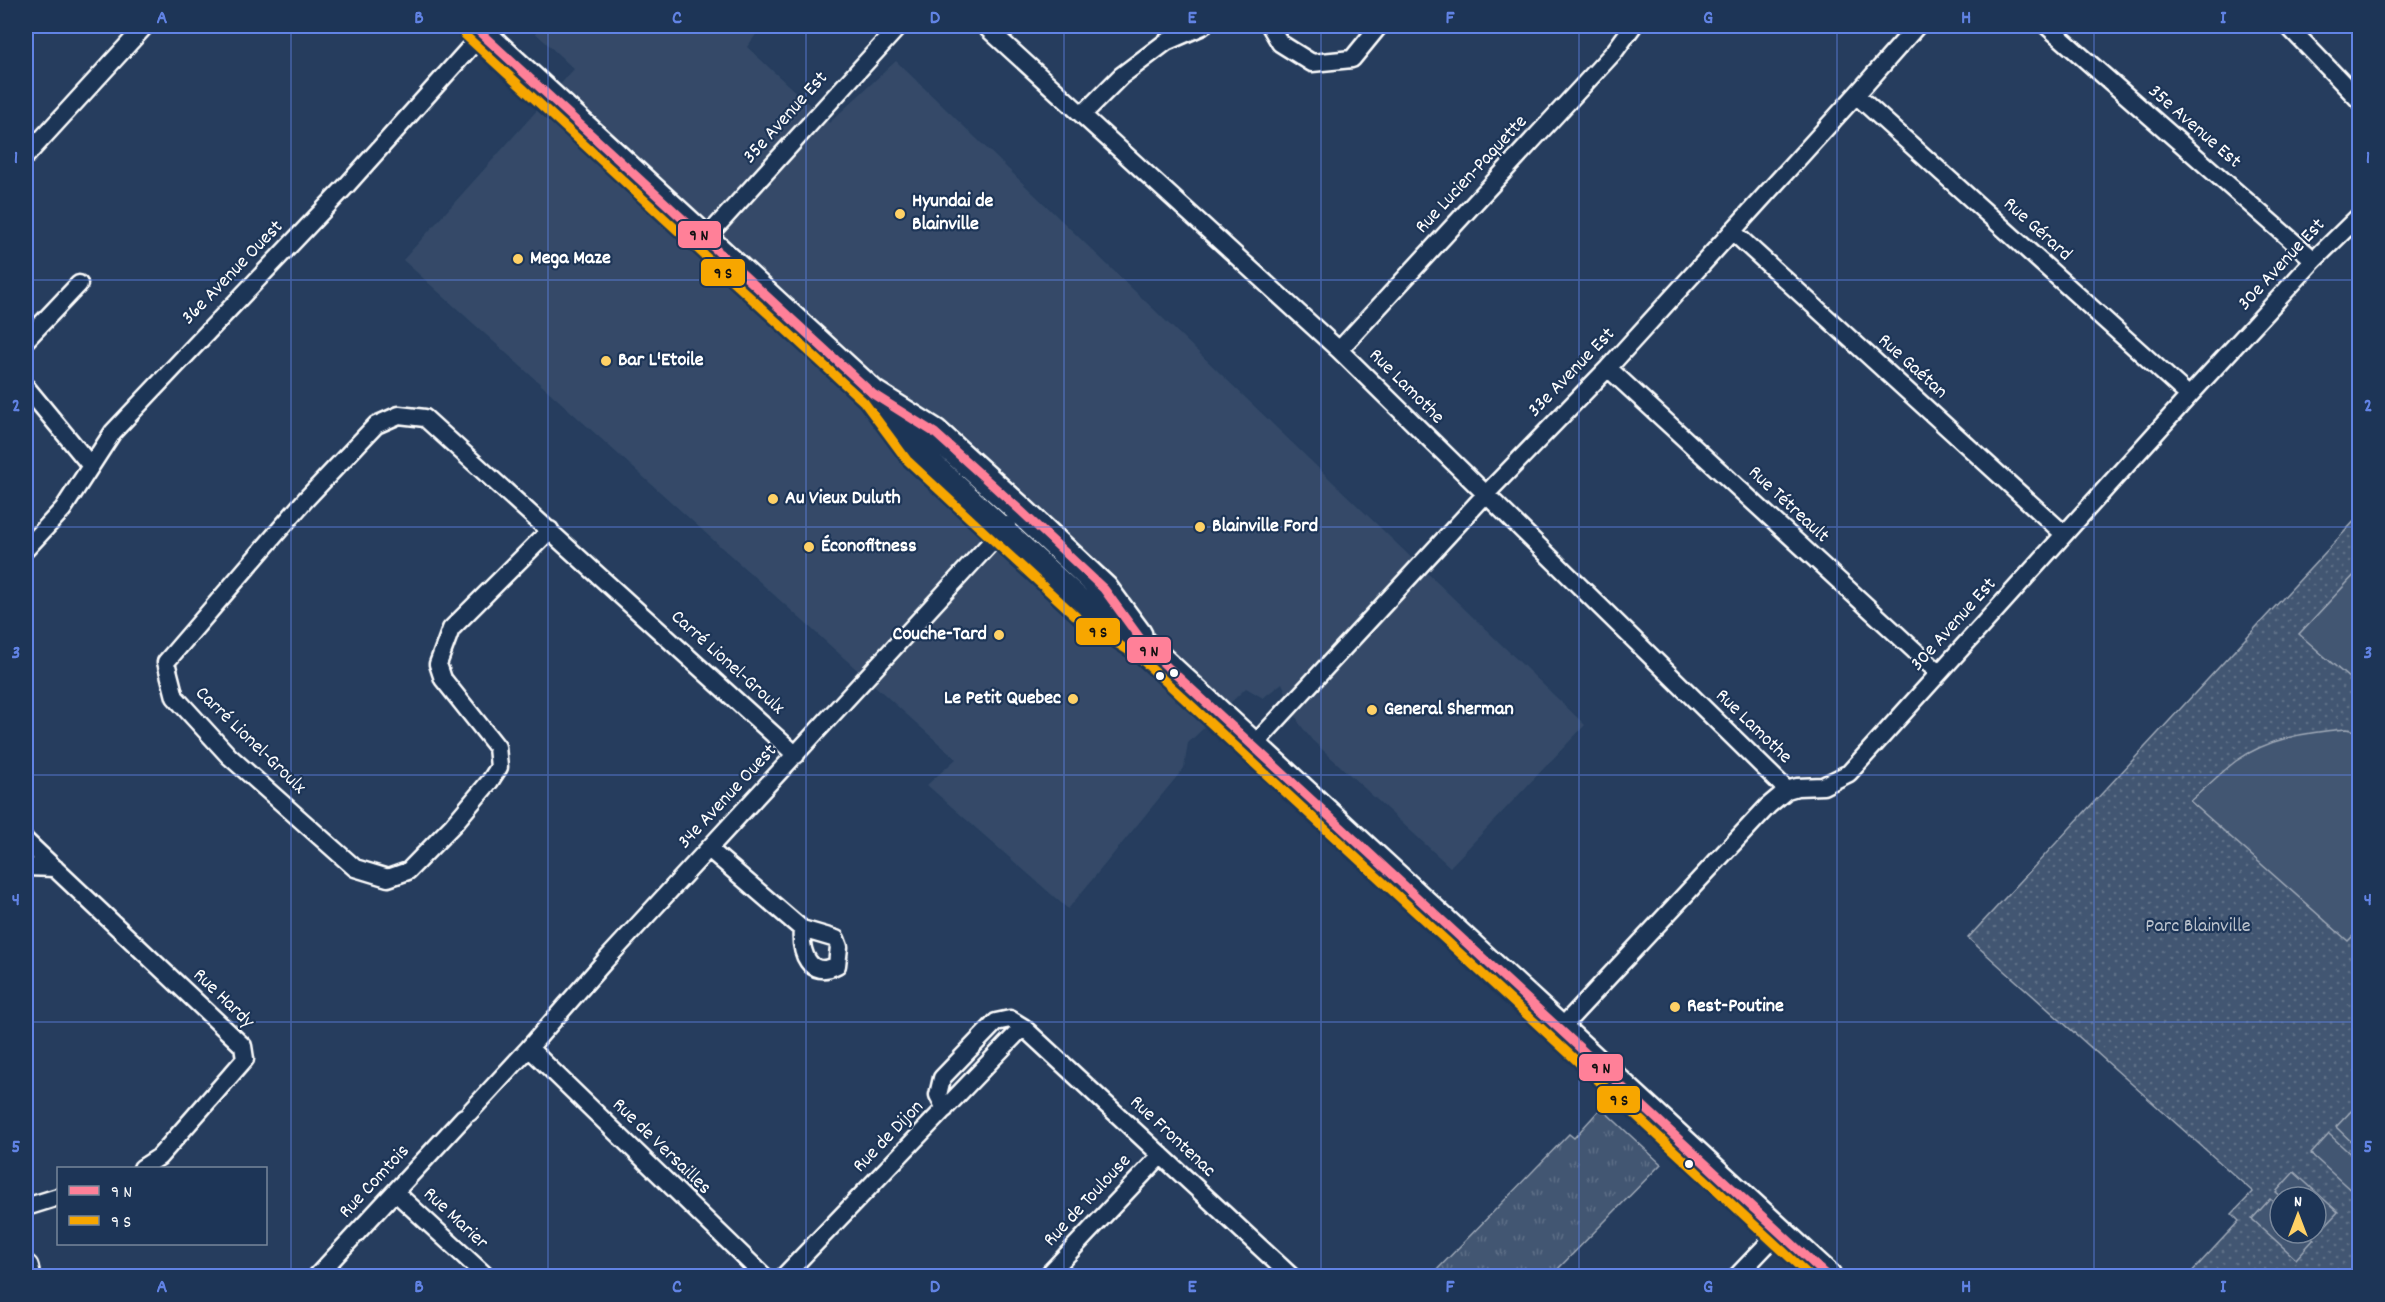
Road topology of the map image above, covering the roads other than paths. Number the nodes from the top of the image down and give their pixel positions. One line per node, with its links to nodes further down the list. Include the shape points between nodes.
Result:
1 (146, 26): 15 (street)
2 (899, 26): 18 (street, 35e Avenue Est)
3 (985, 26): 14 (street, Rue Lamothe)
4 (1203, 26): 14 (street, via 1166,42 1121,76)
5 (1270, 26): 6 (street, via 1280,43 1312,63 1352,59)
6 (1379, 26)
7 (1633, 26): 22 (street, Rue Lucien-Paquette, via 1614,52)
8 (1917, 26): 12 (street, 33e Avenue Est)
9 (2047, 26): 19 (street, 35e Avenue Est)
10 (2288, 26): 13 (street)
11 (478, 30): 18 (main road); 27 (street, 36e Avenue Ouest, via 347,185 113,432)
12 (1856, 95): 17 (street, 33e Avenue Est); 26 (street, Rue Gérard)
13 (2360, 101)
14 (1083, 114): 22 (street, Rue Lamothe)
15 (26, 156)
16 (2360, 215): 19 (street, 30e Avenue Est)
17 (1732, 231): 23 (street, 33e Avenue Est); 32 (street, Rue Gaétan)
18 (705, 239): 25 (main road)
19 (2314, 260): 26 (street, 30e Avenue Est)
20 (79, 284): 21 (street)
21 (26, 340)
22 (1339, 350): 28 (street, Rue Lamothe)
23 (1608, 368): 28 (street, 33e Avenue Est); 35 (street, Rue Tétreault)
24 (26, 387): 27 (street)
25 (873, 394): 29 (main road, via 935,433); 31 (main road, via 916,452)
26 (2189, 396): 32 (street, 30e Avenue Est)
27 (91, 466): 33 (street, 36e Avenue Ouest, via 63,509)
28 (1485, 495): 36 (street, 33e Avenue Est); 38 (street, Rue Lamothe)
29 (1021, 511): 31 (street, 34e Avenue Ouest); 34 (main road, via 1104,589)
30 (550, 530): 30 (street, Carré Lionel-Groulx, via 425,418 399,415 376,425 306,499 166,662 175,698 229,756 355,868 388,878 408,871 453,825 500,767 497,747 443,679 438,664 451,629); 37 (street, Carré Lionel-Groulx)
31 (1001, 531): 34 (main road, via 1086,609); 37 (street, 34e Avenue Ouest)
32 (2064, 534): 35 (street, 30e Avenue Est)
33 (26, 549)
34 (1147, 648): 36 (main road)
35 (1939, 673): 38 (street, 30e Avenue Est, via 1849,773 1823,786)
36 (1253, 746): 45 (main road)
37 (796, 755): 40 (street, 34e Avenue Ouest)
38 (1787, 790): 45 (street)
39 (26, 841): 42 (street, Rue Hardy)
40 (709, 849): 43 (street); 46 (street, 34e Avenue Ouest)
41 (26, 867): 42 (street)
42 (55, 868): 50 (street, Rue Hardy, via 243,1046 245,1059 159,1157)
43 (802, 929)
44 (1023, 1027): 47 (street, Rue de Dijon); 47 (street, via 1010,1019 996,1022 942,1078 938,1095); 49 (street, Rue Frontenac)
45 (1560, 1029): 54 (main road)
46 (529, 1048): 48 (street, 34e Avenue Ouest); 59 (street, Rue de Versailles)
47 (945, 1108): 60 (street, Rue de Dijon)
48 (467, 1115): 51 (street, Rue Comtois)
49 (1161, 1155): 61 (street, Rue de Toulouse); 62 (street, Rue Frontenac)
50 (144, 1167)
51 (395, 1192): 57 (street, Rue Comtois); 58 (street, Rue Marier)
52 (57, 1197): 53 (street)
53 (26, 1207)
54 (1779, 1232): 63 (street); 64 (main road)
55 (26, 1267): 56 (street)
56 (28, 1276)
57 (317, 1276)
58 (486, 1276)
59 (764, 1276)
60 (784, 1276)
61 (1047, 1276)
62 (1291, 1276)
63 (1737, 1276)
64 (1827, 1276)

